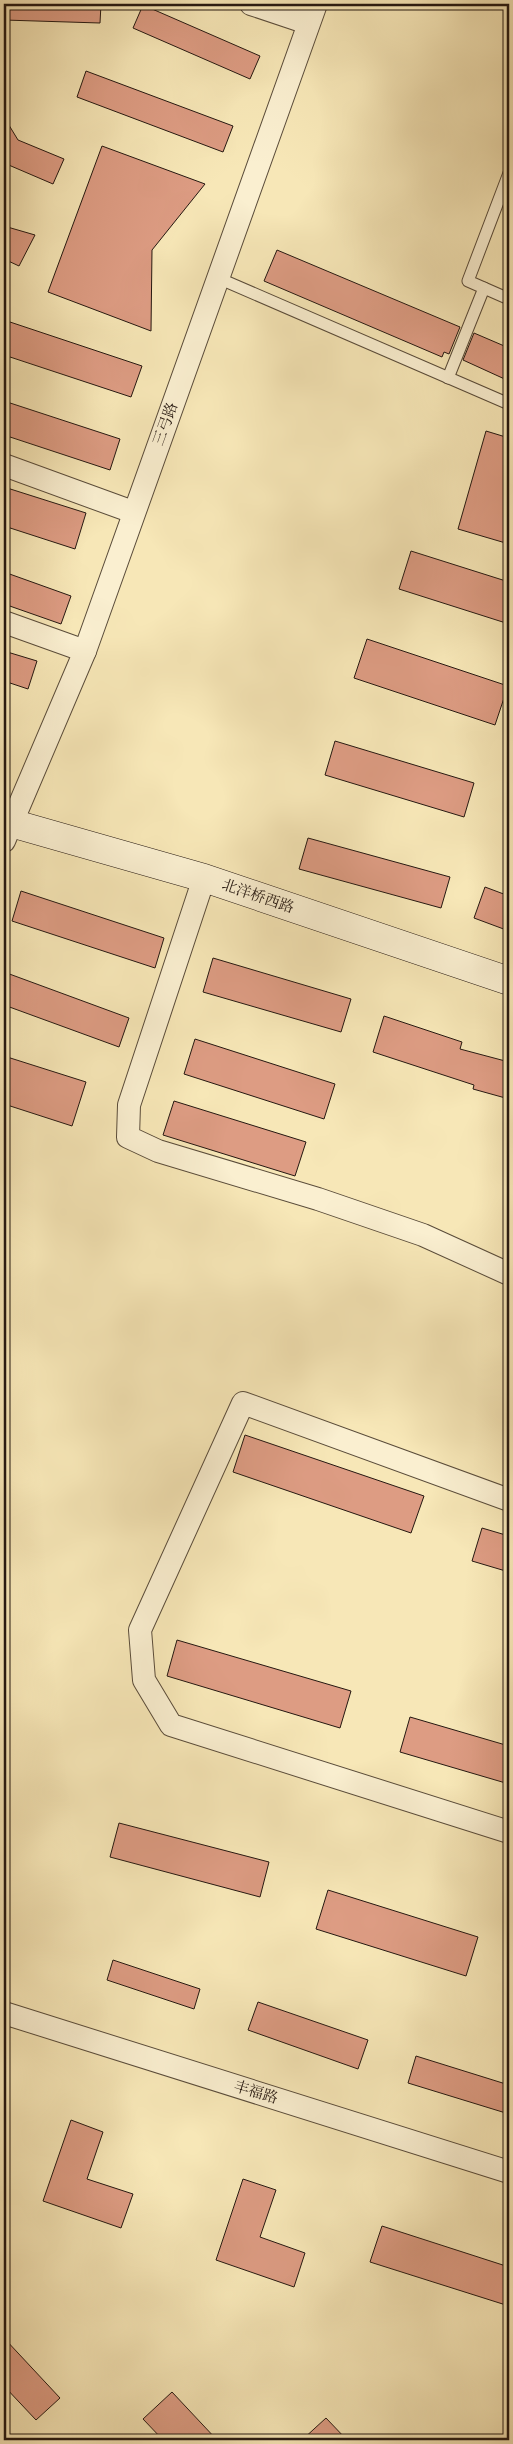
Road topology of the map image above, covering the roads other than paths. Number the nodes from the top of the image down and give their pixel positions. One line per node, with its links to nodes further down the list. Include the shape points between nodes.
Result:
1 (251, 4): 2 (street)
2 (312, 13): 4 (street, 三弓路)
3 (509, 173): 5 (lane, via 468,281)
4 (218, 278): 7 (lane); 10 (street, 三弓路)
5 (484, 288): 6 (lane); 7 (lane)
6 (509, 299)
7 (448, 378): 8 (lane)
8 (509, 404)
9 (4, 465): 10 (street)
10 (133, 512): 12 (street, 三弓路)
11 (4, 622): 12 (street)
12 (85, 651): 13 (street, 三弓路)
13 (6, 829): 14 (main road, 北洋桥西路)
14 (204, 878): 15 (main road, 北洋桥西路); 16 (street, via 129,1105 128,1137 158,1151 318,1198 423,1235)
15 (509, 981)
16 (509, 1274)
17 (509, 1500): 18 (street, via 243,1403 140,1630 144,1680 171,1724)
18 (509, 1832)
19 (4, 2013): 20 (street, 丰福路)
20 (509, 2172)

